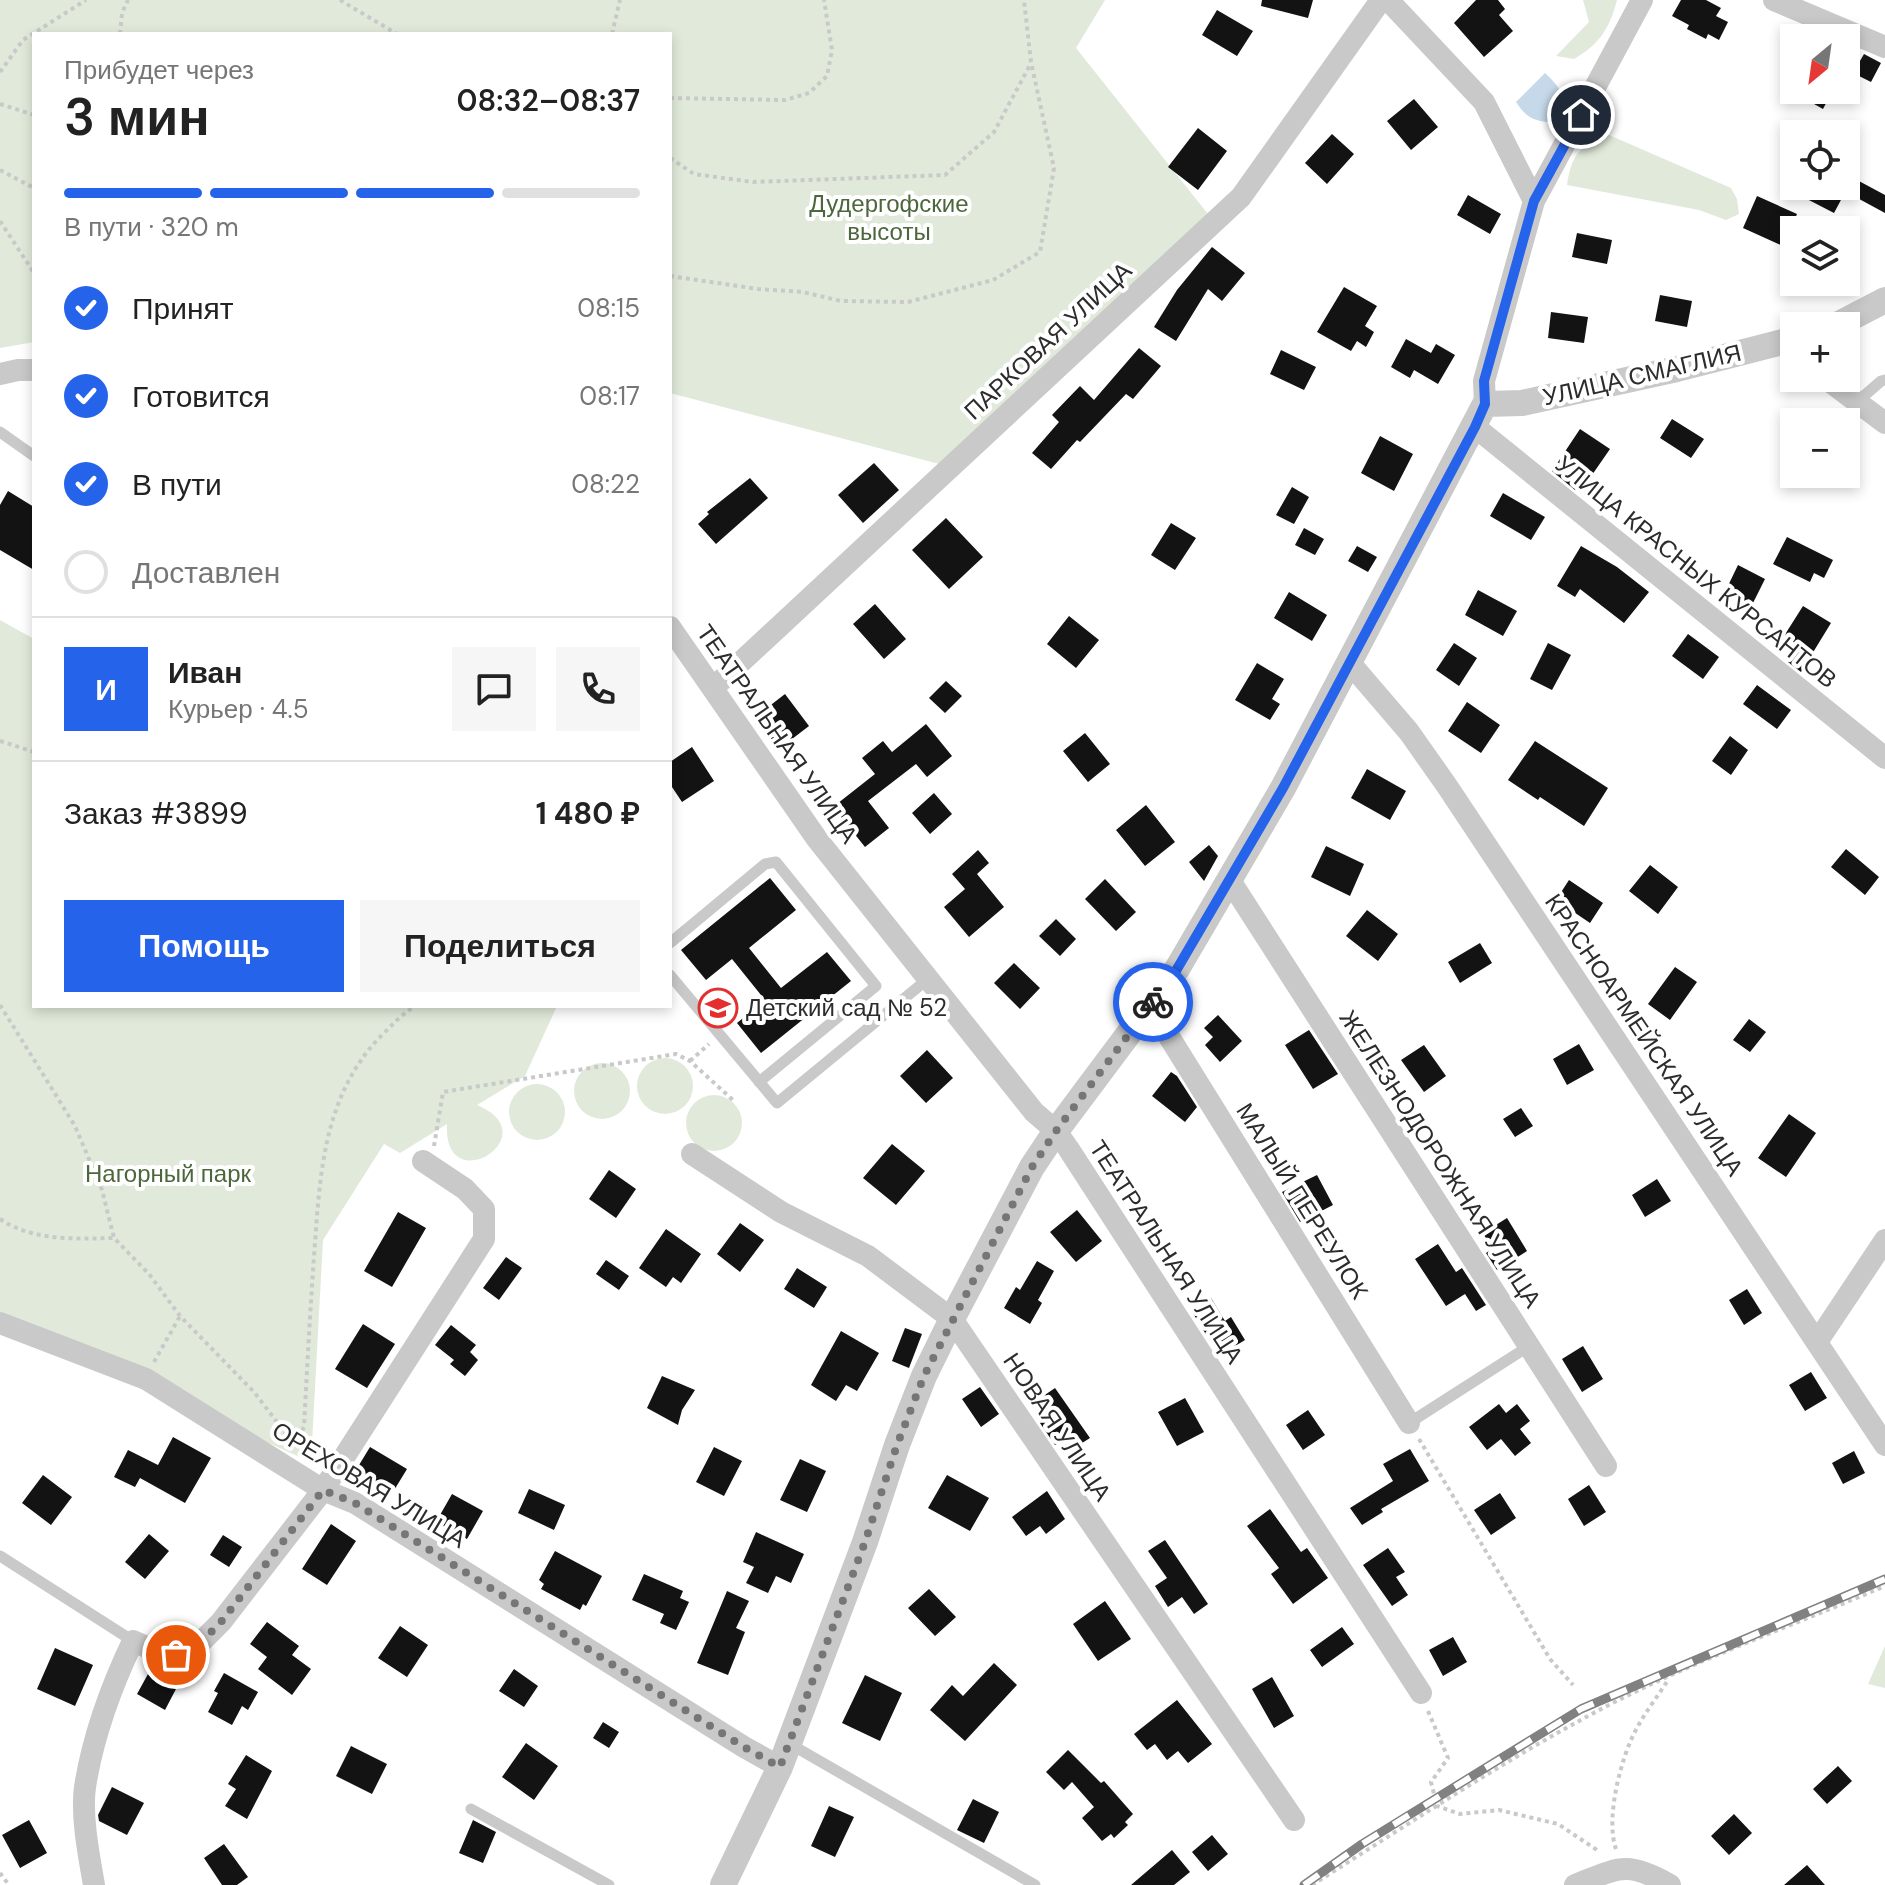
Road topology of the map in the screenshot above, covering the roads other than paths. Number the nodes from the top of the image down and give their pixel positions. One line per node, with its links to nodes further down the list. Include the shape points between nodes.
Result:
1 (1381, 0): 21 (street, ПАРКОВАЯ УЛИЦА, via 1241,197)
2 (1388, 0): 6 (street, via 1484,102)
3 (1642, 0): 6 (street)
4 (1774, 0): 5 (street)
5 (1885, 47)
6 (1534, 201): 15 (street, via 1484,381)
7 (1885, 300): 8 (street)
8 (1860, 313)
9 (1780, 346): 15 (street, УЛИЦА СМАГЛИЯ)
10 (32, 370): 11 (street)
11 (0, 374)
12 (1885, 380): 14 (lane)
13 (1844, 392): 14 (street)
14 (1857, 402): 16 (street)
15 (1480, 415): 20 (street); 22 (street, УЛИЦА КРАСНЫХ КУРСАНТОВ)
16 (1885, 423)
17 (0, 432): 18 (lane)
18 (32, 455)
19 (672, 630): 21 (street, ТЕАТРАЛЬНАЯ УЛИЦА)
20 (1349, 662): 23 (street); 35 (street, КРАСНОАРМЕЙСКАЯ УЛИЦА, via 1447,786)
21 (713, 688): 26 (street, ТЕАТРАЛЬНАЯ УЛИЦА, via 817,839)
22 (1885, 758)
23 (1229, 879): 27 (street); 36 (street, ЖЕЛЕЗНОДОРОЖНАЯ УЛИЦА)
24 (672, 941): 28 (lane, via 765,864 776,862 876,986)
25 (672, 977): 28 (lane)
26 (929, 978): 28 (lane, via 777,1103); 29 (street, ТЕАТРАЛЬНАЯ УЛИЦА, via 1034,1112)
27 (1150, 1006): 29 (street); 37 (street, МАЛЫЙ ПЕРЕУЛОК)
28 (759, 1082)
29 (1056, 1131): 33 (street); 43 (street, ТЕАТРАЛЬНАЯ УЛИЦА)
30 (692, 1154): 33 (street, НОВАЯ УЛИЦА, via 781,1212 868,1256)
31 (428, 1156): 40 (street, via 484,1209 484,1239)
32 (1885, 1240): 35 (street)
33 (952, 1319): 44 (street, via 897,1445); 46 (street, НОВАЯ УЛИЦА)
34 (0, 1323): 40 (street, ОРЕХОВАЯ УЛИЦА, via 146,1379)
35 (1817, 1342): 38 (street, КРАСНОАРМЕЙСКАЯ УЛИЦА)
36 (1529, 1346): 37 (lane); 39 (street, ЖЕЛЕЗНОДОРОЖНАЯ УЛИЦА)
37 (1409, 1423)
38 (1885, 1445)
39 (1606, 1466)
40 (323, 1490): 42 (street, via 201,1642 176,1655); 44 (street, ОРЕХОВАЯ УЛИЦА, via 355,1503 744,1747)
41 (0, 1556): 42 (lane)
42 (133, 1641): 47 (street, via 100,1723 85,1790)
43 (1421, 1693)
44 (785, 1756): 49 (street); 50 (lane)
45 (471, 1809): 48 (lane)
46 (1294, 1820)
47 (94, 1885)
48 (609, 1885)
49 (723, 1885)
50 (1035, 1885)
51 (1575, 1885): 52 (street, via 1622,1867)
52 (1670, 1885)

